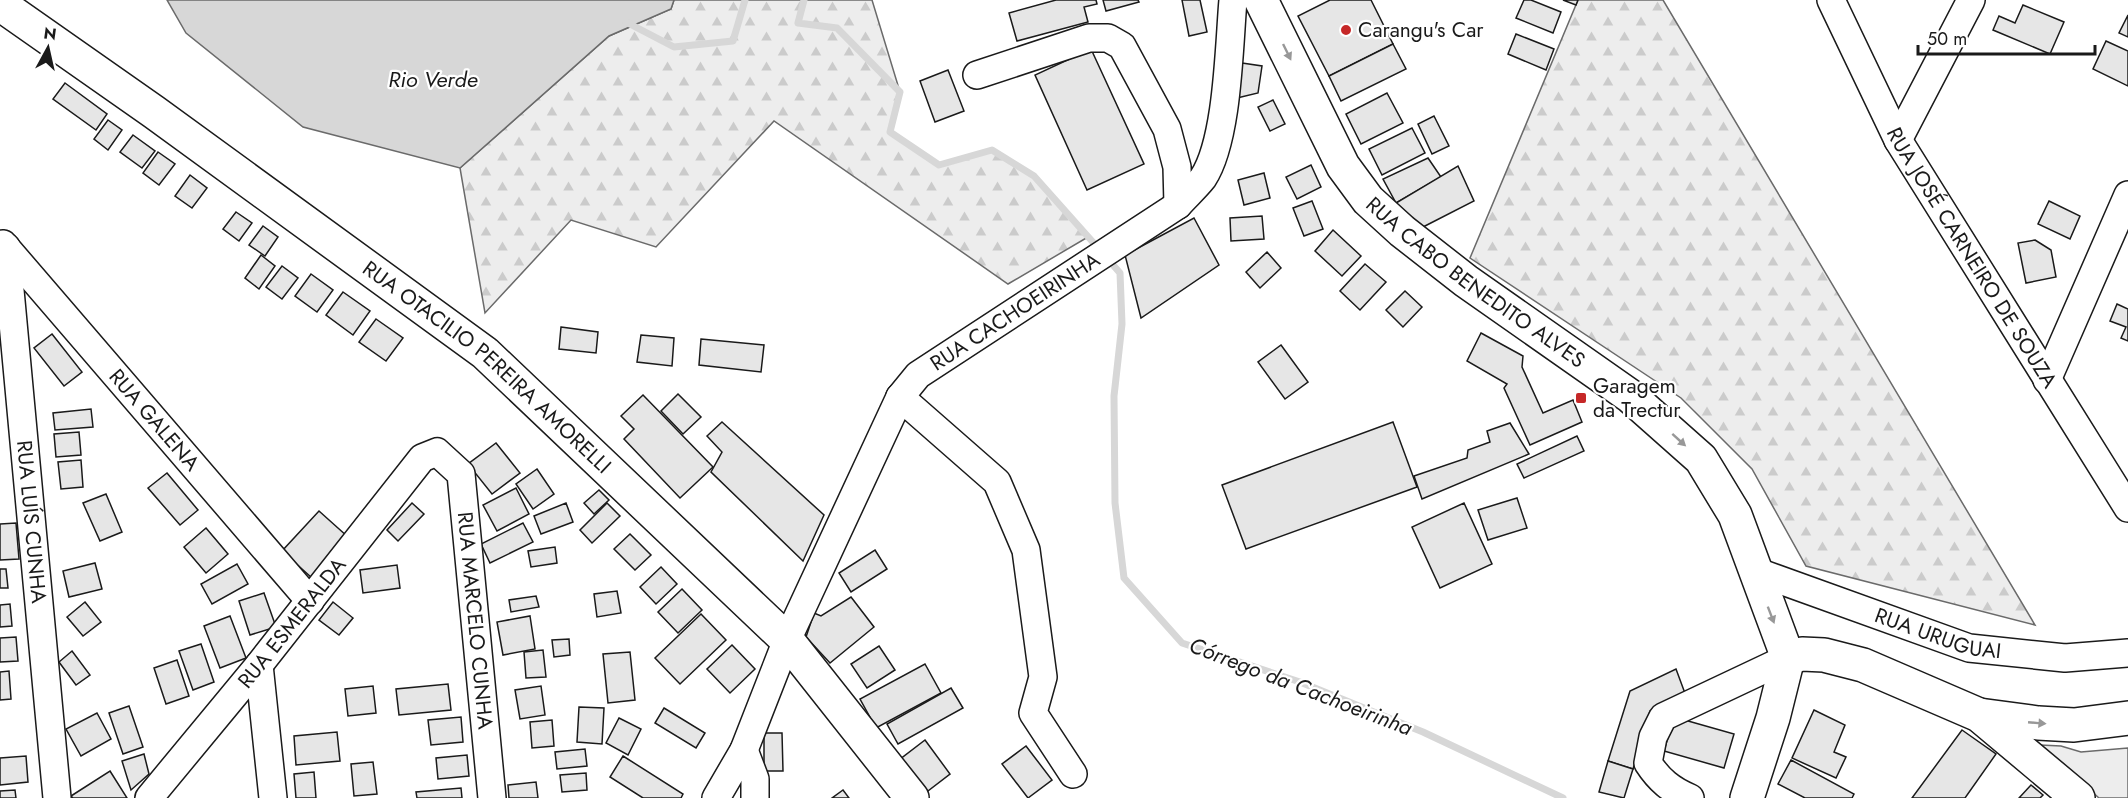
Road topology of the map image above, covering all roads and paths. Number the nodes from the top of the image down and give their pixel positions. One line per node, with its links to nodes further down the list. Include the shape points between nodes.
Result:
1 (1233, 0): 9 (street, RUA CACHOEIRINHA, via 1216,150 1203,177)
2 (1261, 0): 15 (main road, RUA CABO BENEDITO ALVES, one-way to 15, via 1343,166 1368,200 1466,281 1630,396 1701,459 1735,515)
3 (1832, 0): 7 (street, RUA JOSÉ CARNEIRO DE SOUZA)
4 (1971, 0): 7 (street)
5 (0, 4): 17 (main road, RUA OTACILIO PEREIRA AMORELLI, via 485,353)
6 (977, 75): 9 (street, via 1089,38 1108,38 1122,46 1167,129 1178,167)
7 (1898, 140): 11 (street, RUA JOSÉ CARNEIRO DE SOUZA)
8 (2128, 195): 11 (street)
9 (1178, 205): 12 (street, RUA CACHOEIRINHA, via 918,375)
10 (3, 244): 16 (street, RUA GALENA); 25 (street, RUA LUÍS CUNHA)
11 (2047, 380): 14 (street, RUA JOSÉ CARNEIRO DE SOUZA)
12 (900, 397): 17 (street, RUA CACHOEIRINHA); 24 (street, via 997,482 1026,550 1043,677 1033,713)
13 (437, 452): 16 (street, RUA ESMERALDA, via 422,458); 28 (street, RUA MARCELO CUNHA, via 461,474)
14 (2128, 508)
15 (1755, 571): 18 (street, RUA URUGUAI, via 1969,648 2065,658); 19 (main road, RUA CABO BENEDITO ALVES, one-way to 19)
16 (309, 601): 20 (street, RUA ESMERALDA)
17 (787, 640): 23 (street, RUA CACHOEIRINHA); 31 (main road, RUA OTACILIO PEREIRA AMORELLI)
18 (2128, 653)
19 (1788, 658): 21 (main road, via 1802,654 1824,656 1863,665); 32 (street, via 1663,717 1653,737 1648,763 1657,778); 33 (main road)
20 (259, 665): 26 (street, RUA ESMERALDA); 27 (street)
21 (1978, 715): 22 (main road, one-way to 22, via 2074,725); 34 (main road)
22 (2128, 718)
23 (744, 750): 29 (street, RUA CACHOEIRINHA); 30 (street, via 754,779)
24 (1073, 774)
25 (57, 798)
26 (149, 798)
27 (273, 798)
28 (492, 798)
29 (716, 798)
30 (755, 798)
31 (912, 798)
32 (1690, 798)
33 (1747, 798)
34 (2078, 798)

